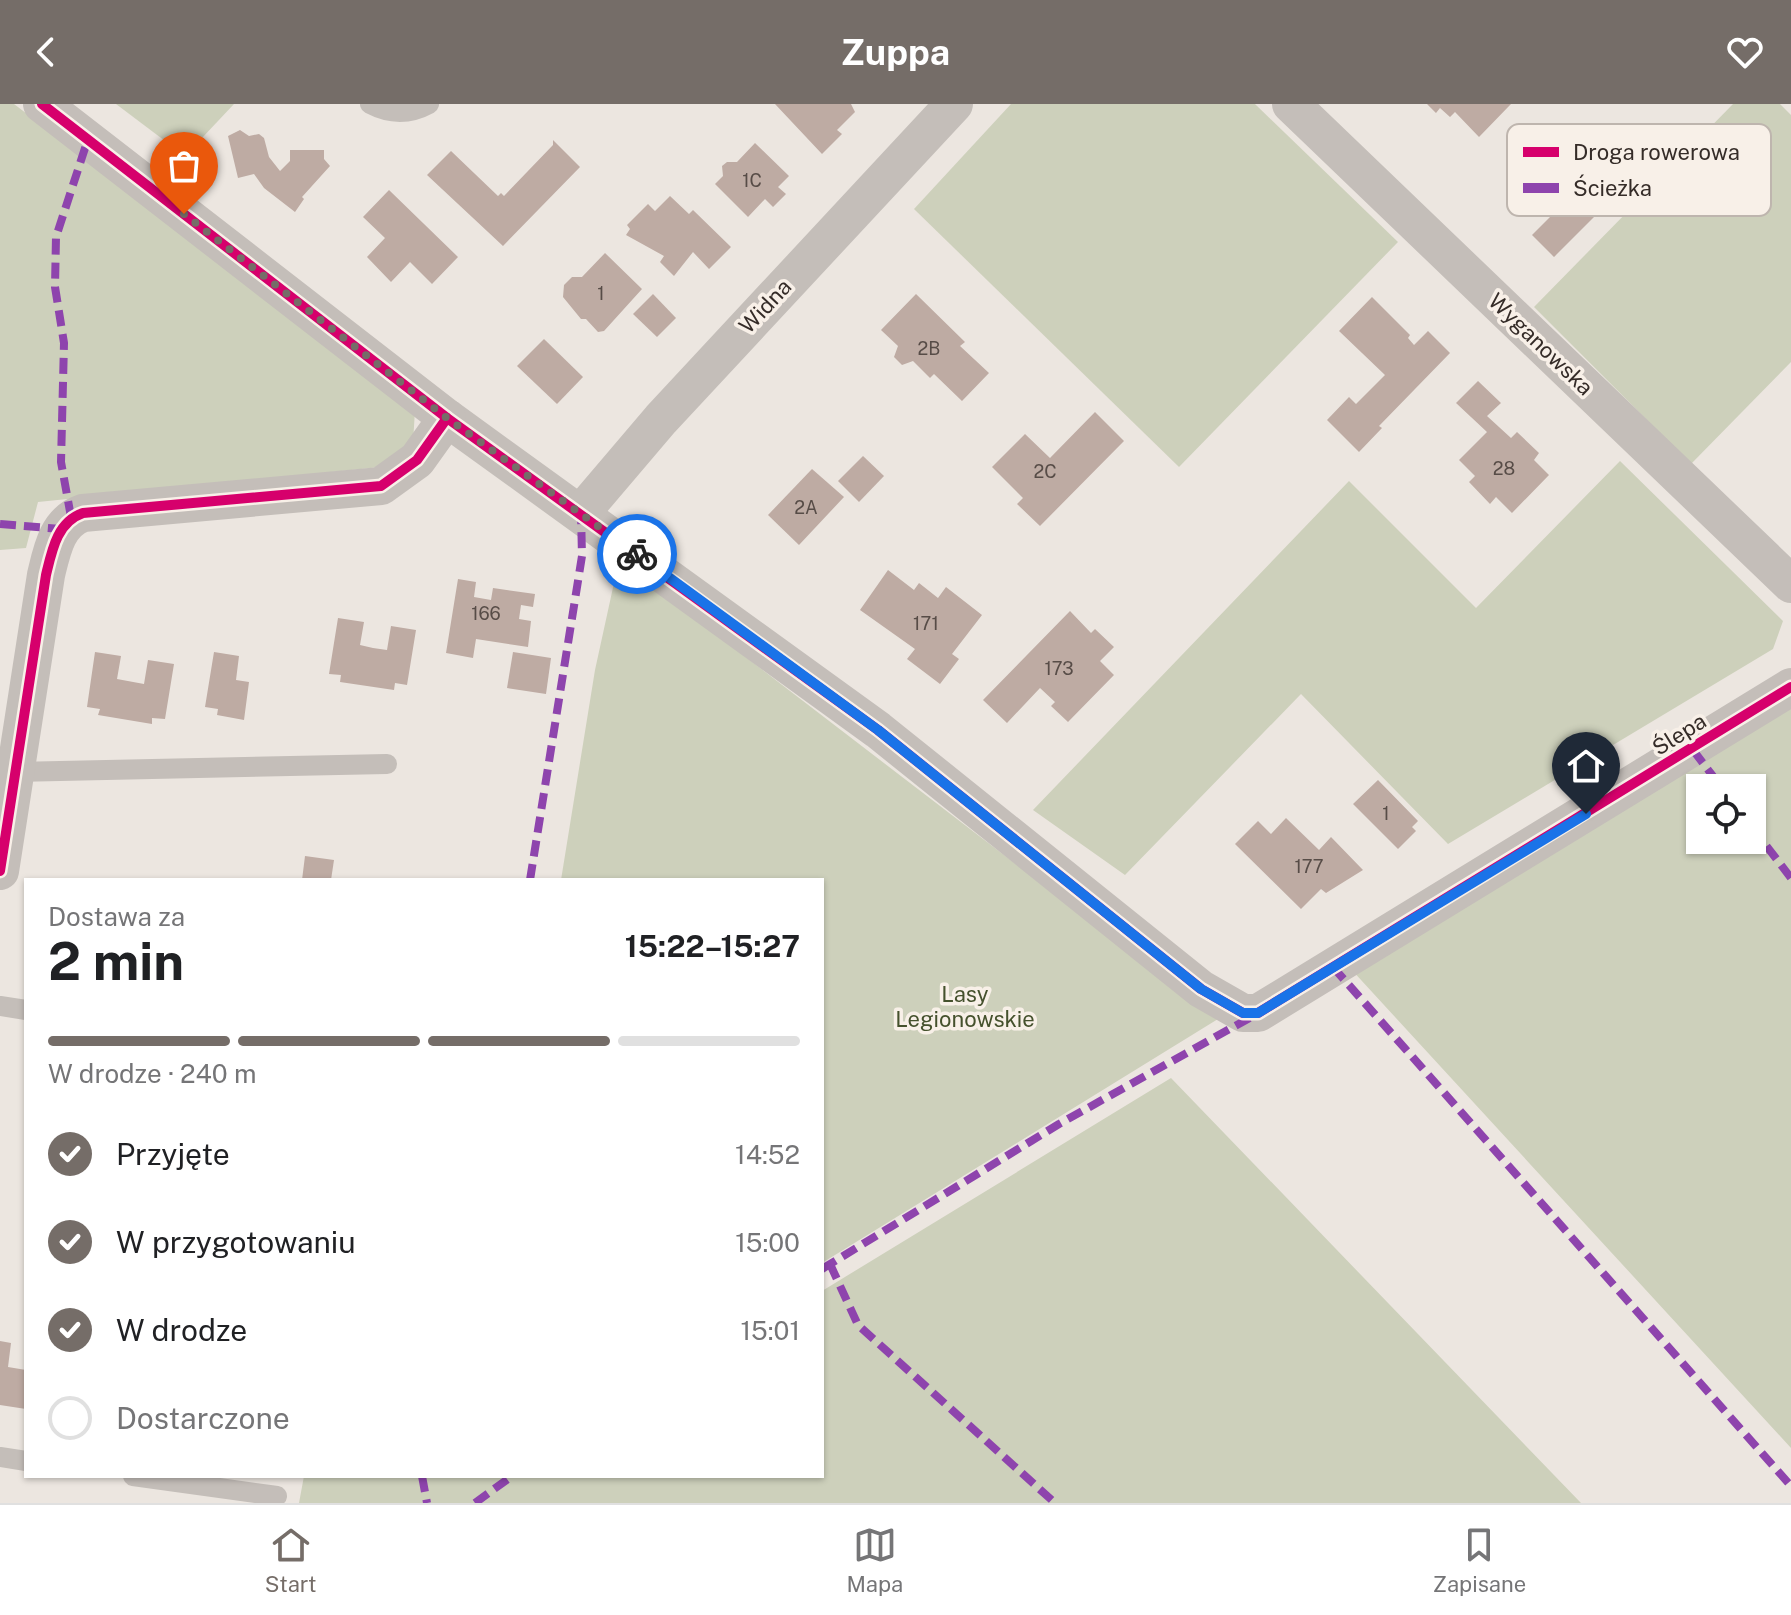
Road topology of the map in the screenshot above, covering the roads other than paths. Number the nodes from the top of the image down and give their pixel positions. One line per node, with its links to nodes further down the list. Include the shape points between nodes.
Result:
1 (42, 104): 6 (street)
2 (370, 104): 3 (lane, via 384,112 407,112)
3 (429, 104)
4 (954, 104): 7 (street, Widna, via 661,419)
5 (1291, 104): 8 (street, Wyganowska)
6 (447, 418): 7 (street); 11 (street, via 417,460 381,486 71,517 61,529 46,575)
7 (581, 513): 9 (street, Ślepa, via 878,730 1201,989 1243,1013 1258,1013)
8 (1791, 584)
9 (1791, 687)
10 (387, 764): 11 (lane)
11 (14, 772): 12 (street)
12 (0, 871)
13 (0, 1006): 14 (lane)
14 (24, 1010)
15 (0, 1457): 16 (lane)
16 (24, 1461)
17 (147, 1478): 18 (lane)
18 (277, 1496)

